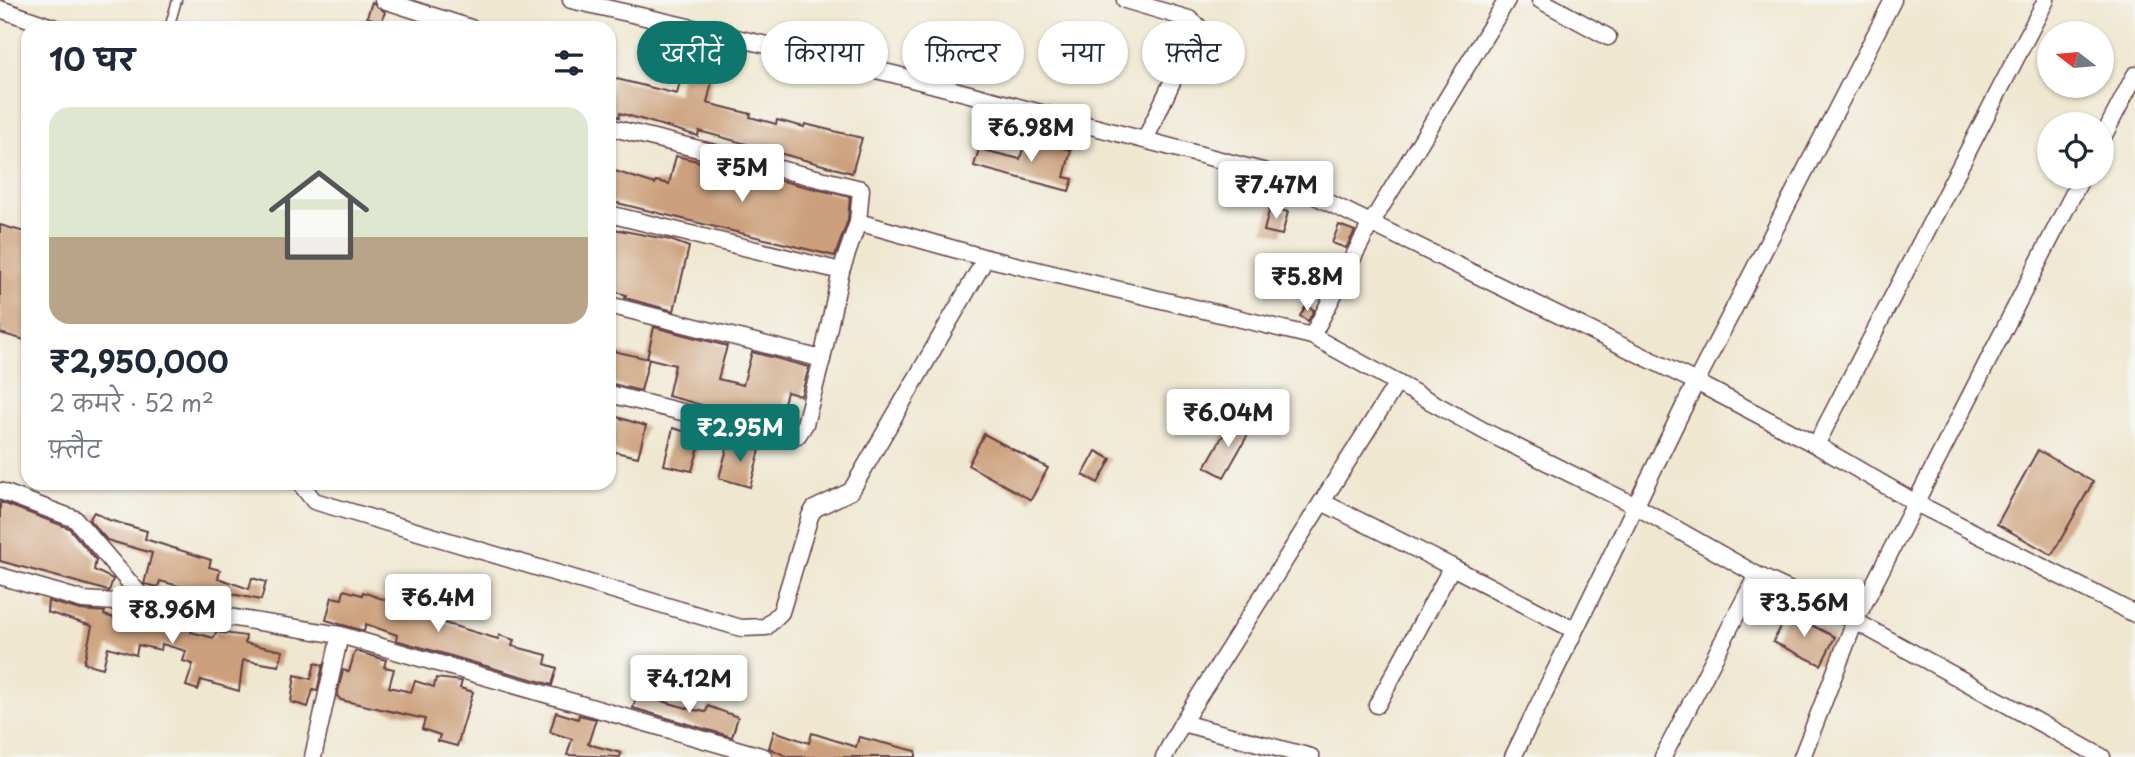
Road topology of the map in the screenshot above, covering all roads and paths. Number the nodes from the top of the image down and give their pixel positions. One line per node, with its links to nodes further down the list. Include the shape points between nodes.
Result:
1 (177, 0): 11 (lane)
2 (383, 0): 12 (street)
3 (570, 0): 17 (street, via 893,74)
4 (1125, 0): 17 (street, via 1189,19 1198,26)
5 (1507, 0): 21 (street)
6 (1540, 0): 13 (street)
7 (1893, 0): 27 (street)
8 (2046, 0): 30 (street)
9 (0, 9): 10 (street)
10 (35, 21)
11 (171, 21)
12 (449, 21)
13 (1608, 37)
14 (2135, 75): 15 (street)
15 (2114, 116)
16 (616, 129): 20 (street, via 857,186 862,192)
17 (1145, 140): 21 (street, via 1266,172)
18 (2076, 189): 34 (street)
19 (616, 216): 23 (street)
20 (858, 222): 22 (street); 23 (street)
21 (1370, 225): 25 (street); 27 (street, via 1532,299)
22 (986, 258): 25 (street); 31 (street, via 851,491 814,509 781,612 766,627 741,628 314,501)
23 (841, 271): 26 (street)
24 (616, 307): 26 (street)
25 (1312, 336): 28 (street)
26 (821, 359): 29 (street, via 805,424 798,435 783,437)
27 (1696, 382): 30 (street); 35 (street)
28 (1397, 383): 33 (street); 35 (street)
29 (616, 396)
30 (1816, 444): 34 (street)
31 (305, 490)
32 (0, 491): 39 (street, via 75,519)
33 (1322, 502): 36 (street); 45 (street)
34 (1914, 502): 40 (street); 41 (street)
35 (1634, 505): 37 (street); 42 (street)
36 (1452, 566): 42 (street); 44 (street)
37 (1757, 575): 41 (street); 51 (street)
38 (0, 576): 39 (street, via 83,600)
39 (148, 604): 43 (street)
40 (2135, 614)
41 (1855, 621): 52 (street); 53 (street)
42 (1574, 630): 50 (street)
43 (340, 635): 46 (street); 47 (street)
44 (1377, 705)
45 (1182, 723): 48 (street); 49 (street)
46 (313, 757)
47 (764, 757)
48 (1164, 757)
49 (1311, 757)
50 (1513, 757)
51 (1663, 757)
52 (1802, 757)
53 (2102, 757)

